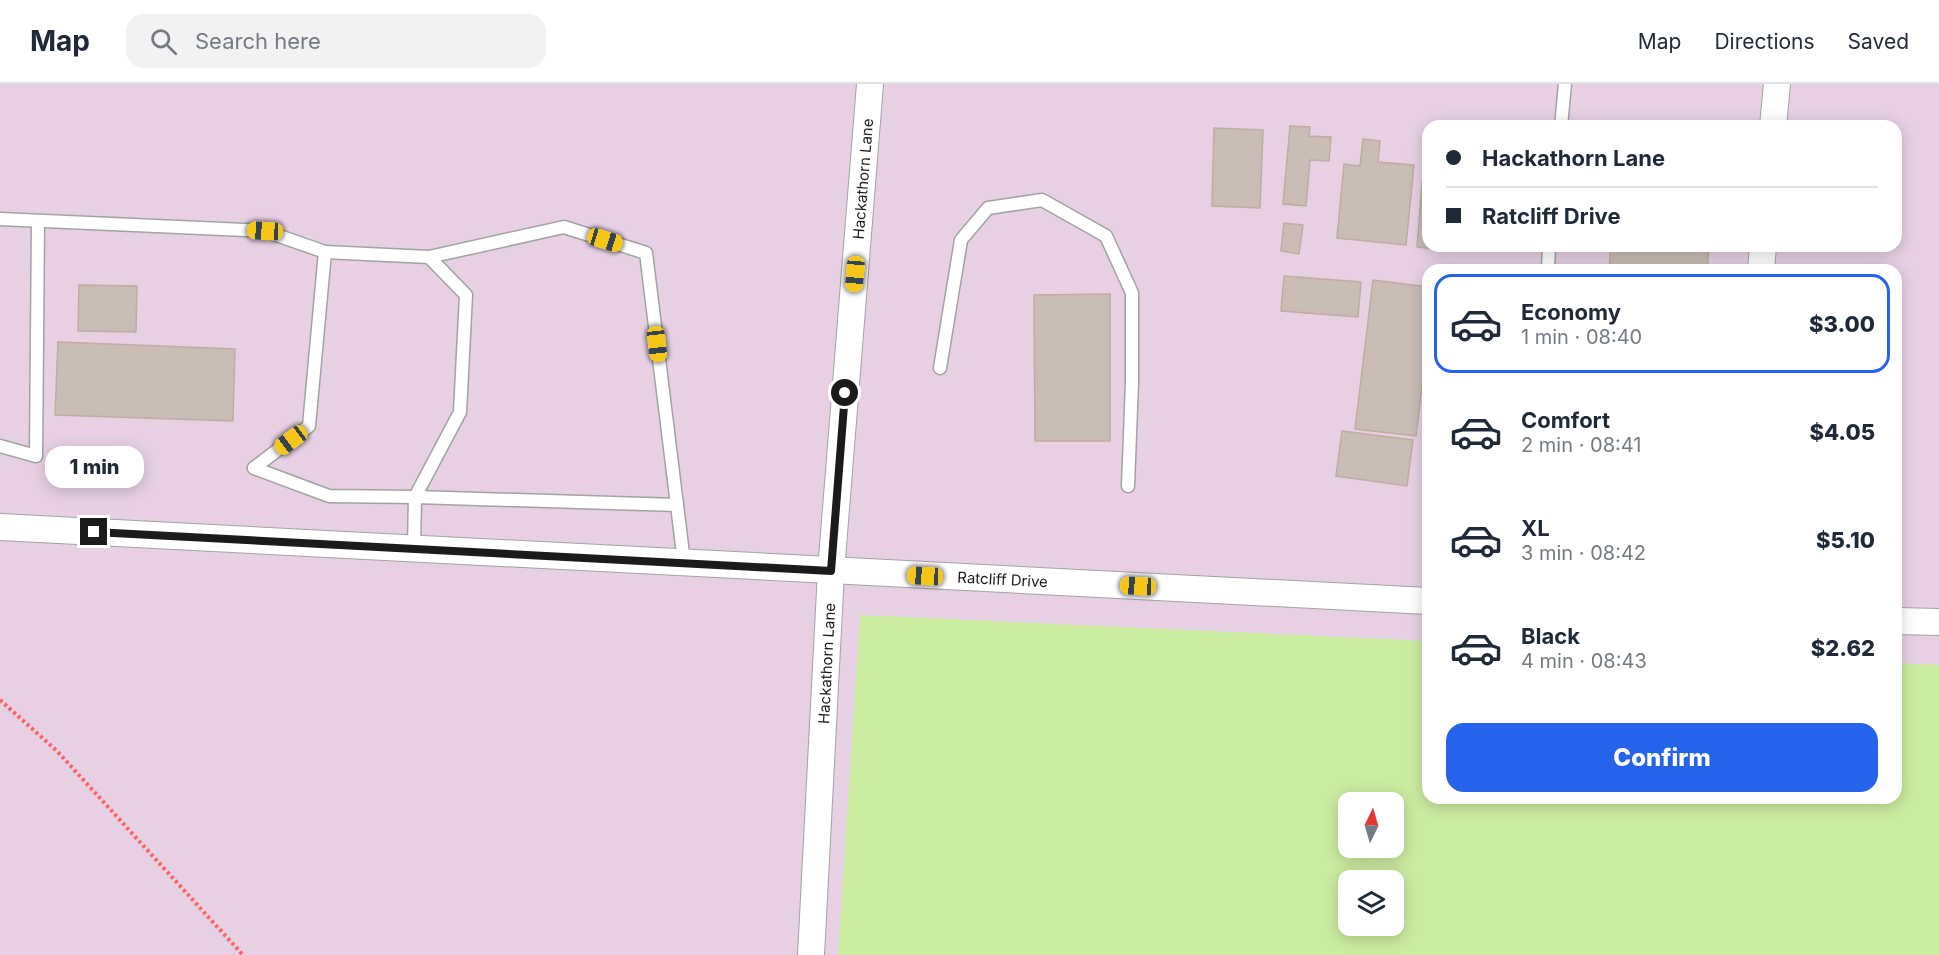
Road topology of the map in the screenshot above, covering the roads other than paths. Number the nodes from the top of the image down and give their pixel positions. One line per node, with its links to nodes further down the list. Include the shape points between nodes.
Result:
1 (870, 84): 18 (street, Hackathorn Lane)
2 (1565, 84): 4 (lane)
3 (1777, 84): 5 (street)
4 (1562, 120)
5 (1774, 120)
6 (0, 219): 7 (lane)
7 (38, 222): 8 (lane, via 265,231); 11 (lane, via 36,456)
8 (325, 252): 9 (lane); 13 (lane, via 309,426 254,468 329,496)
9 (429, 257): 13 (lane, via 466,295 460,412); 14 (lane, via 564,227 646,253)
10 (940, 368): 12 (lane, via 961,240 988,208 1042,200 1106,236 1132,293)
11 (0, 446)
12 (1128, 486)
13 (415, 497): 14 (lane); 16 (lane)
14 (677, 505): 17 (lane)
15 (0, 527): 16 (street, Ratcliff Drive)
16 (414, 548): 17 (street, Ratcliff Drive)
17 (684, 562): 18 (street, Ratcliff Drive)
18 (831, 571): 19 (street, Ratcliff Drive); 22 (street, Hackathorn Lane)
19 (1422, 601)
20 (1902, 621): 21 (street)
21 (1939, 622)
22 (811, 955)

